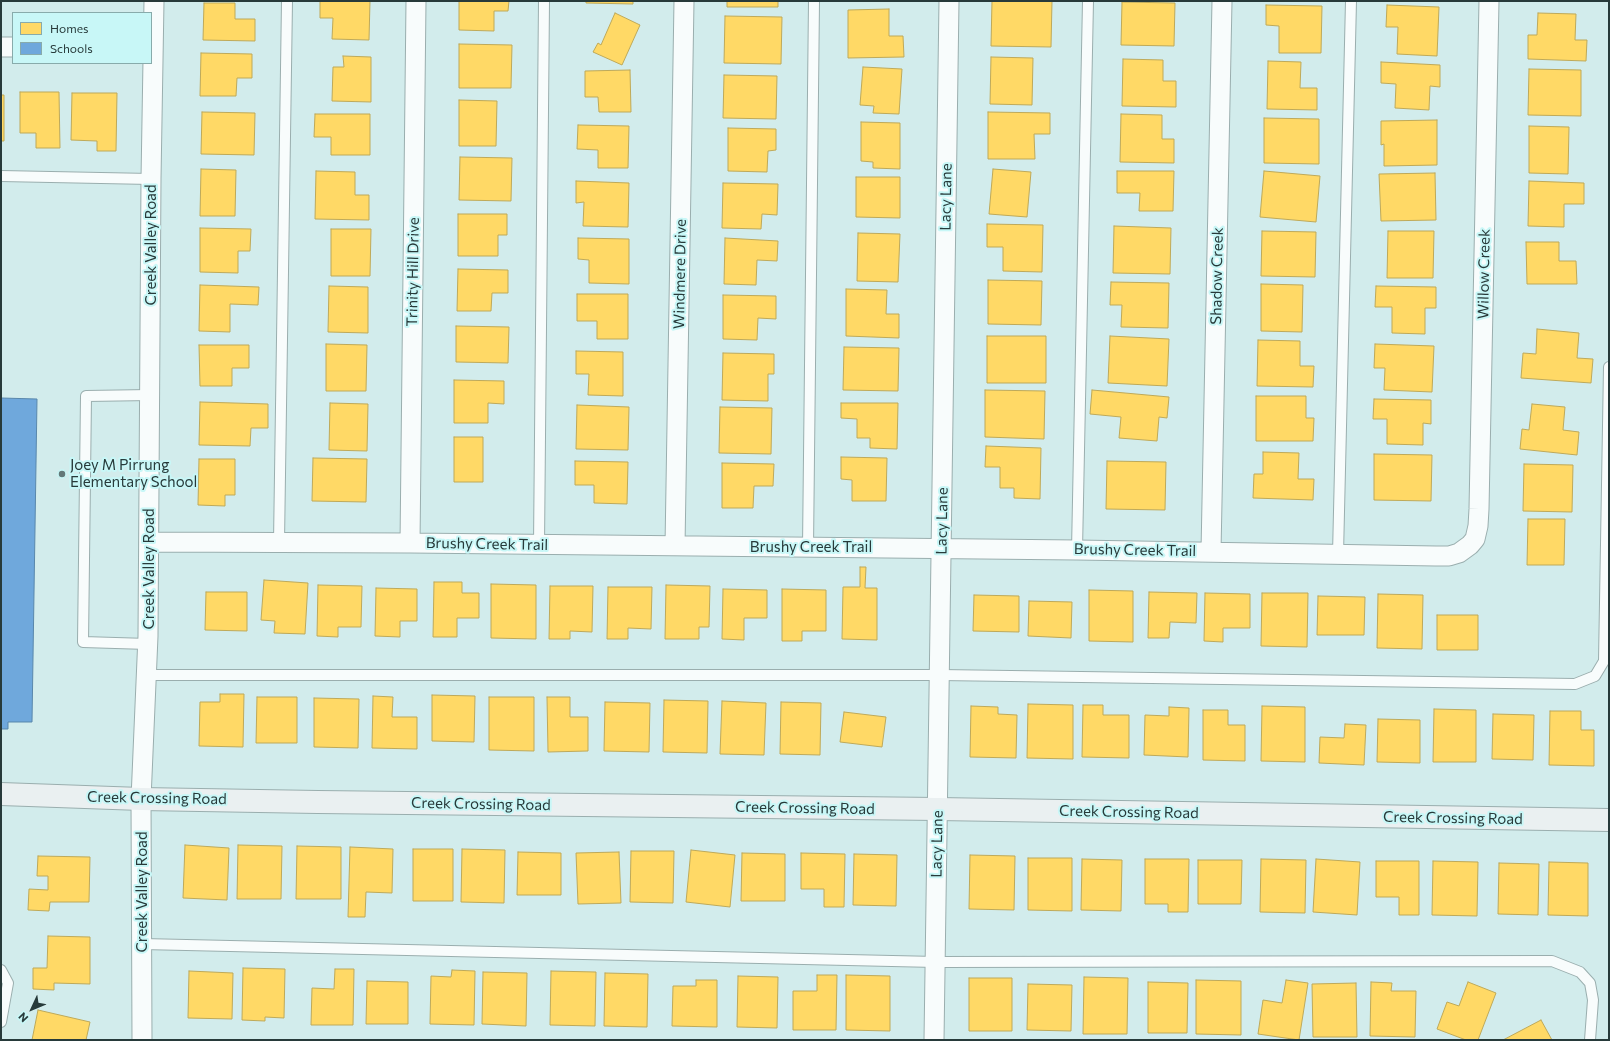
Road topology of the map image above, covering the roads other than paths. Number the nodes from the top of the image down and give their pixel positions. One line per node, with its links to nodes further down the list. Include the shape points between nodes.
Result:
1 (154, 1): 14 (street, Creek Valley Road)
2 (287, 1): 21 (lane)
3 (416, 1): 22 (street, Trinity Hill Drive)
4 (544, 1): 23 (lane)
5 (684, 1): 25 (street, Windmere Drive)
6 (814, 1): 26 (lane)
7 (949, 1): 27 (street, Lacy Lane)
8 (1088, 1): 28 (lane)
9 (1222, 1): 29 (street, Shadow Creek)
10 (1351, 1): 30 (lane)
11 (1489, 1): 24 (street, Willow Creek, via 1480,509 1478,526)
12 (1, 47): 13 (street)
13 (12, 47)
14 (152, 48)
15 (152, 64): 17 (street, Creek Valley Road)
16 (1, 176): 17 (lane)
17 (151, 179): 19 (street, Creek Valley Road)
18 (1609, 367): 33 (lane, via 1604,661 1595,676 1574,684)
19 (150, 395): 20 (street, Creek Valley Road); 31 (lane, via 86,396 83,642)
20 (149, 542): 21 (street, Brushy Creek Trail); 31 (street, Creek Valley Road)
21 (279, 542): 22 (street, Brushy Creek Trail)
22 (410, 543): 23 (street, Brushy Creek Trail)
23 (539, 545): 25 (street, Brushy Creek Trail)
24 (1470, 545): 30 (street, Brushy Creek Trail, via 1460,553 1449,556)
25 (675, 546): 26 (street, Brushy Creek Trail)
26 (808, 547): 27 (street, Brushy Creek Trail)
27 (942, 548): 28 (street, Brushy Creek Trail); 33 (street, Lacy Lane)
28 (1077, 550): 29 (street, Brushy Creek Trail)
29 (1211, 551): 30 (street, Brushy Creek Trail)
30 (1338, 554)
31 (148, 644): 32 (street, Creek Valley Road)
32 (147, 675): 33 (lane); 35 (street, Creek Valley Road)
33 (940, 675): 36 (street, Lacy Lane)
34 (1, 794): 35 (street, Creek Crossing Road)
35 (141, 799): 36 (street, Creek Crossing Road); 38 (street, Creek Valley Road)
36 (938, 809): 37 (street, Creek Crossing Road); 39 (street, Lacy Lane)
37 (1609, 820)
38 (142, 944): 39 (lane); 42 (street, Creek Valley Road)
39 (936, 962): 43 (street, Lacy Lane); 44 (lane, via 1552,960 1580,972 1590,983 1593,1000)
40 (1, 970): 41 (lane, via 8,983)
41 (1, 1022)
42 (142, 1040)
43 (934, 1040)
44 (1590, 1040)

